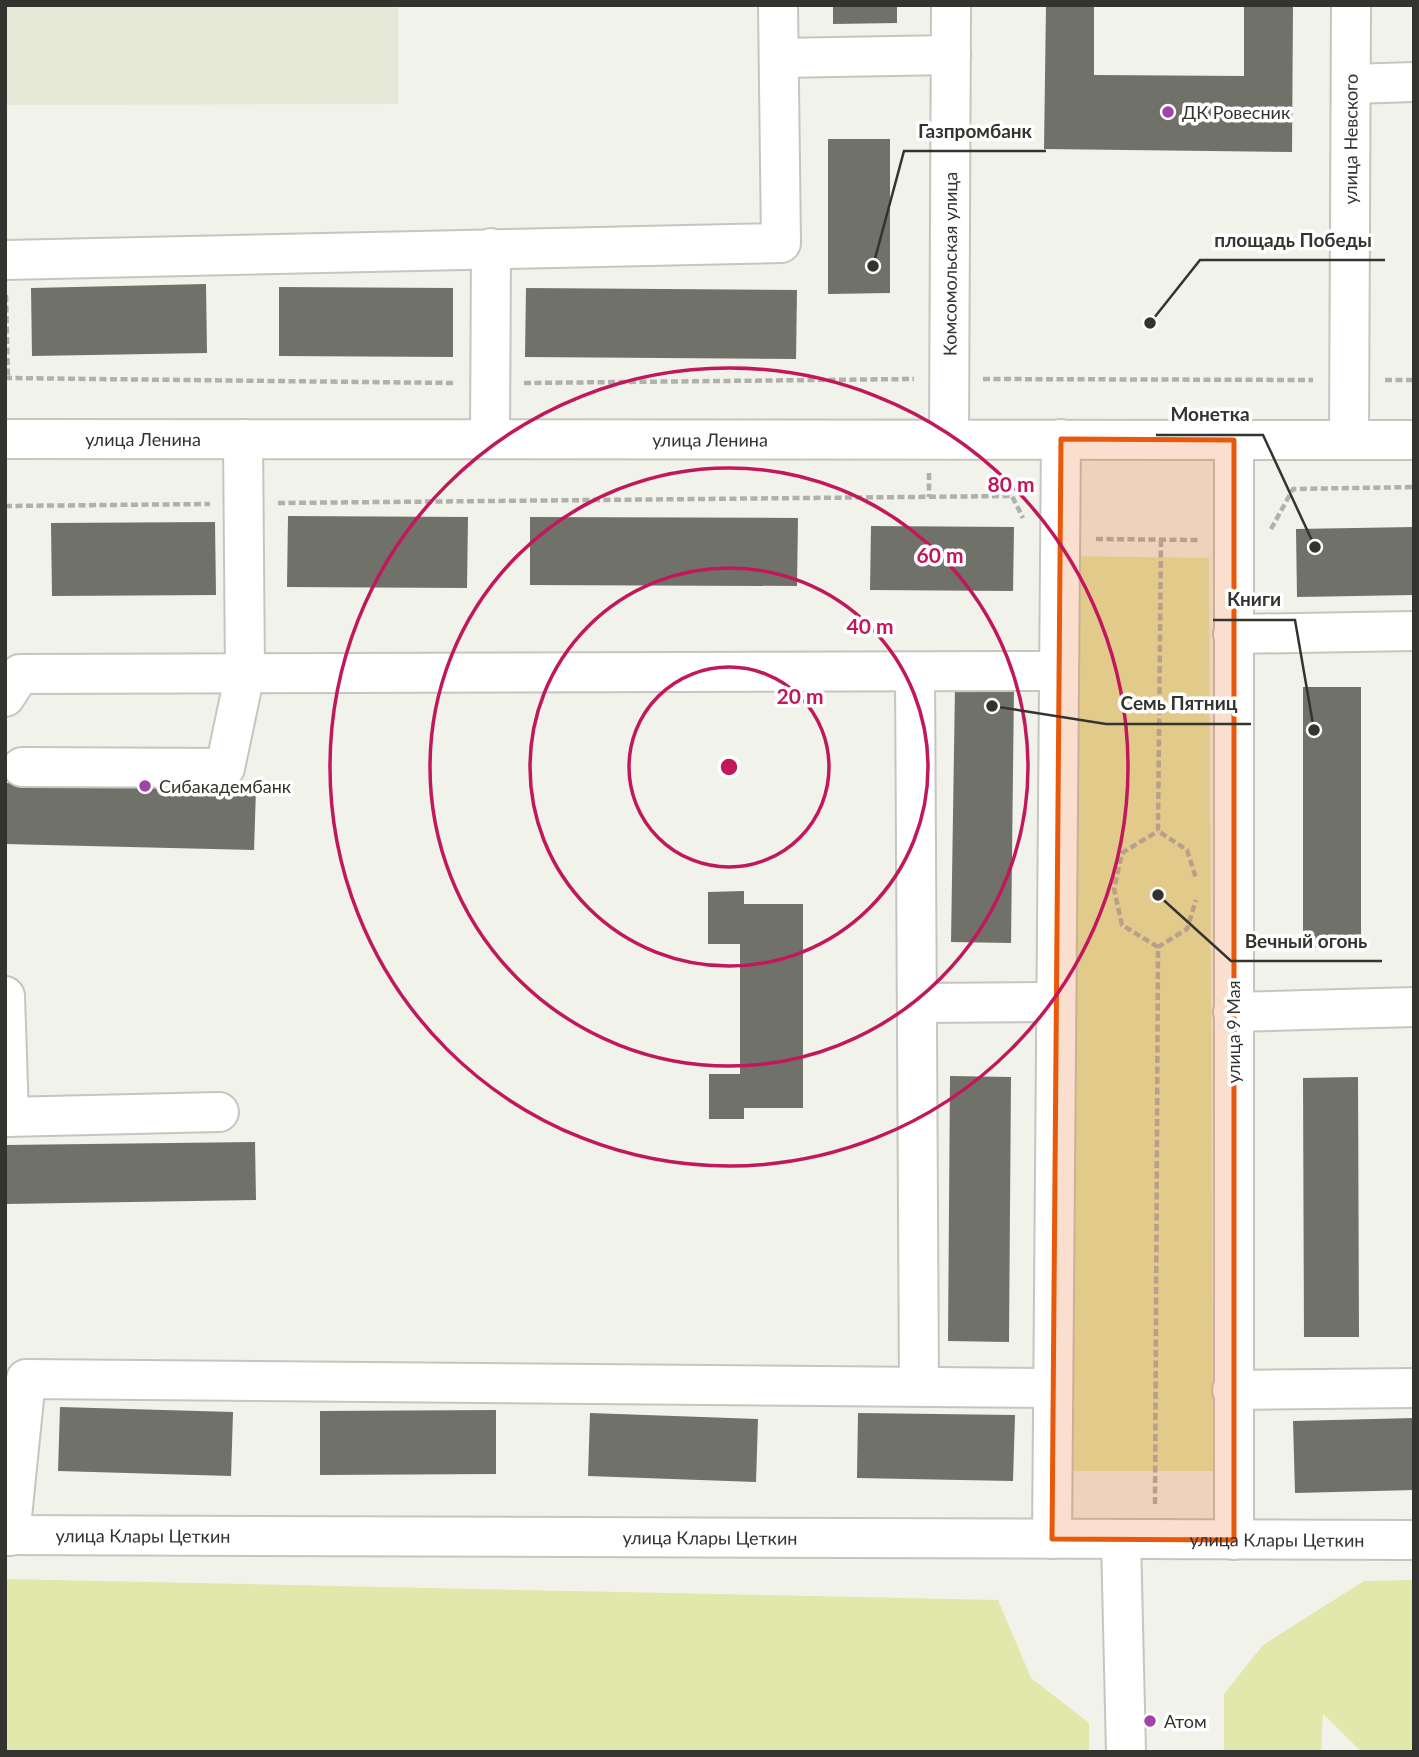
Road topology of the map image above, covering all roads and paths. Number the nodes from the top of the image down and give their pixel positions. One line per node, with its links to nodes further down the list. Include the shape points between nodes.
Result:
1 (779, 5): 5 (street)
2 (951, 5): 4 (street, Комсомольская улица)
3 (1351, 5): 7 (street, улица Невского)
4 (951, 55): 5 (street); 12 (street, Комсомольская улица)
5 (779, 58): 8 (street, via 781,243)
6 (1414, 82): 7 (street)
7 (1351, 84): 13 (street, улица Невского)
8 (491, 248): 9 (street); 15 (street)
9 (5, 260)
10 (5, 285): 11 (path)
11 (7, 379): 15 (path)
12 (949, 379): 13 (path); 15 (path); 19 (street, Комсомольская улица)
13 (1349, 380): 14 (path); 22 (street, улица Невского)
14 (1414, 380)
15 (490, 383): 18 (street)
16 (5, 439): 17 (street, улица Ленина)
17 (243, 439): 18 (street, улица Ленина); 25 (street)
18 (489, 439): 19 (street, улица Ленина)
19 (949, 439): 20 (street, улица Ленина)
20 (1061, 439): 21 (street, улица Ленина); 27 (street)
21 (1234, 440): 22 (street, улица Ленина); 29 (street, улица 9 Мая)
22 (1349, 440): 23 (street, улица Ленина)
23 (1414, 440)
24 (1414, 487): 29 (path, via 1293,489 1264,541)
25 (246, 504): 26 (path); 27 (path, via 1012,496 1034,539); 34 (street)
26 (5, 506)
27 (1062, 539): 28 (path); 32 (street)
28 (1161, 540): 29 (path); 37 (path)
29 (1236, 540): 31 (street, улица 9 Мая)
30 (1414, 631): 31 (street)
31 (1233, 634): 43 (street, улица 9 Мая)
32 (1059, 671): 33 (street); 40 (street)
33 (915, 672): 34 (street); 41 (street)
34 (245, 673): 35 (street, via 20,674); 36 (street, via 225,768)
35 (5, 697)
36 (22, 766)
37 (1158, 831): 38 (path, via 1187,850 1199,889 1187,929); 38 (path, via 1122,853 1114,889 1122,925)
38 (1158, 947): 50 (path)
39 (5, 996): 45 (street)
40 (1056, 1002): 41 (street); 47 (street)
41 (917, 1003): 46 (street)
42 (1414, 1007): 43 (street)
43 (1233, 1012): 49 (street, улица 9 Мая)
44 (219, 1112): 45 (street)
45 (7, 1117)
46 (919, 1386): 47 (street); 51 (street, via 26,1379)
47 (1053, 1388): 52 (street)
48 (1414, 1388): 49 (street)
49 (1232, 1390): 55 (street, улица 9 Мая)
50 (1155, 1508)
51 (8, 1536): 52 (street, улица Клары Цеткин)
52 (1052, 1539): 53 (street, улица Клары Цеткин)
53 (1121, 1539): 55 (street, улица Клары Цеткин); 56 (street)
54 (1414, 1540): 55 (street, улица Клары Цеткин)
55 (1234, 1541)
56 (1126, 1752)

